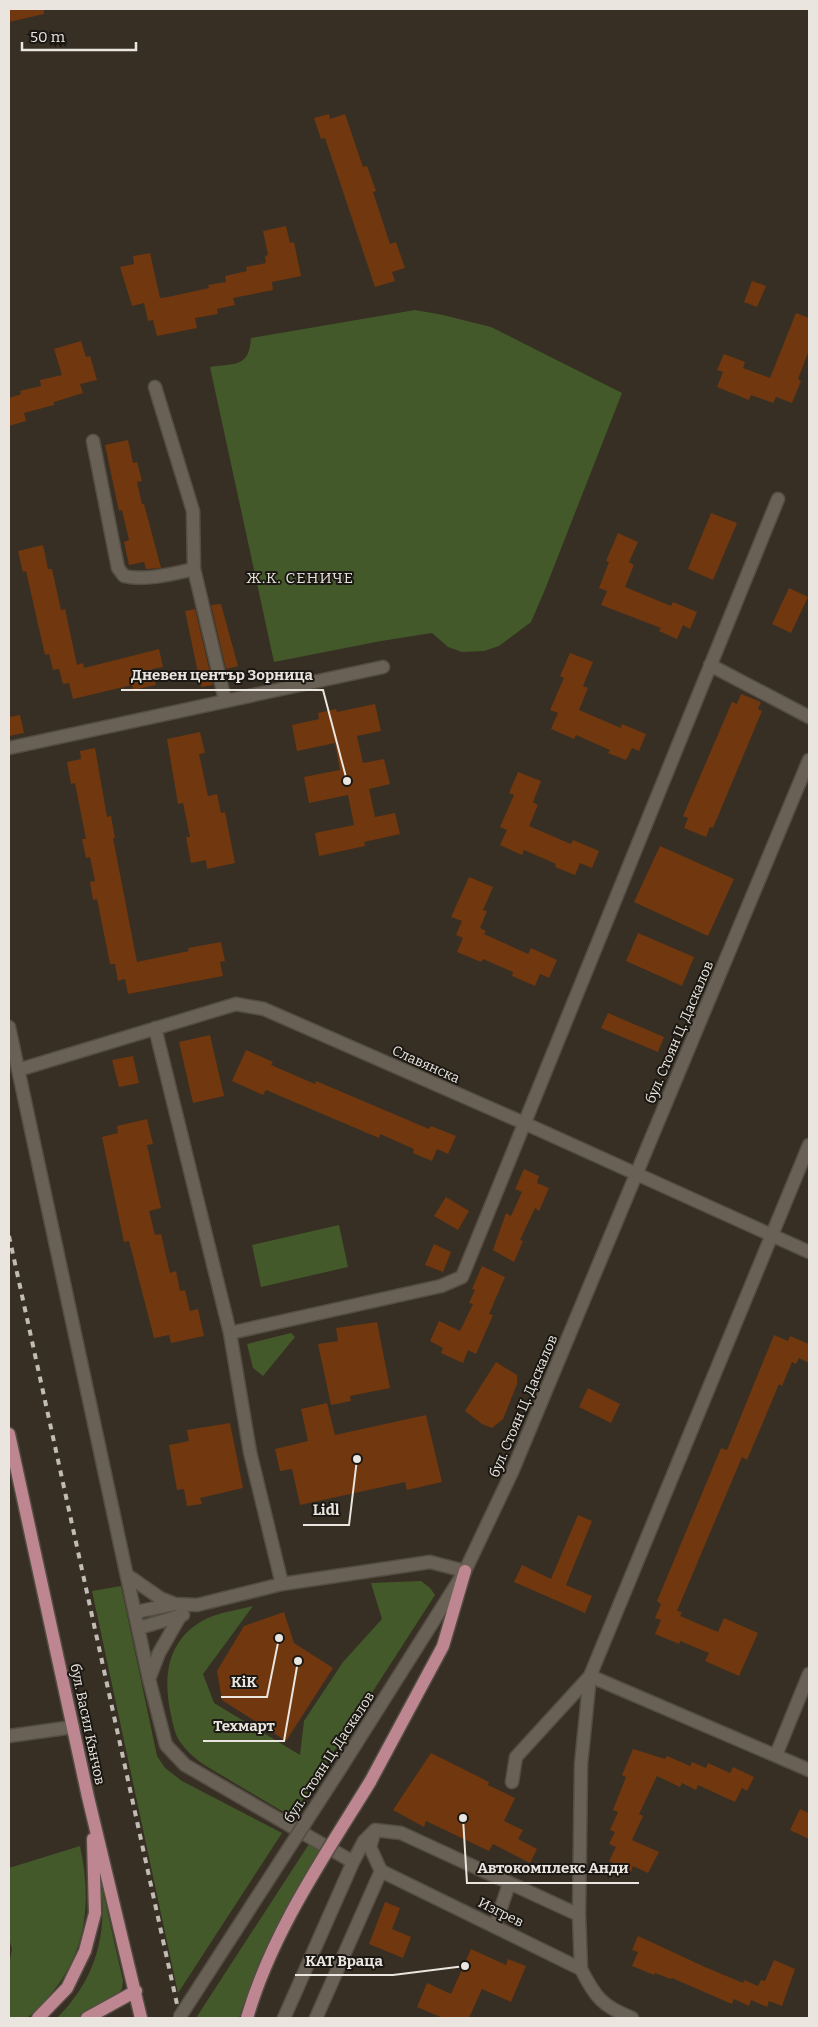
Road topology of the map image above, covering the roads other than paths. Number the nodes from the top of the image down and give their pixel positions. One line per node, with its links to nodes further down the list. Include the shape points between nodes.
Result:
1 (155, 387): 4 (street, via 193,511)
2 (93, 441): 4 (street, via 118,568 124,576 154,576)
3 (778, 499): 5 (street)
4 (194, 569): 7 (street)
5 (710, 665): 8 (street); 14 (street)
6 (383, 668): 7 (street)
7 (225, 700): 9 (street)
8 (809, 717)
9 (9, 748)
10 (809, 760): 16 (street, бул. Стоян Ц. Даскалов)
11 (9, 1027): 13 (street)
12 (155, 1028): 13 (street, Славянска); 14 (street, Славянска, via 236,1004 264,1009); 19 (street)
13 (18, 1070): 22 (street)
14 (524, 1124): 16 (street, Славянска); 19 (street, via 462,1277 441,1286)
15 (809, 1145): 17 (street)
16 (636, 1175): 17 (street, Славянска); 21 (street, бул. Стоян Ц. Даскалов, via 512,1472)
17 (771, 1235): 18 (street, Славянска); 30 (street)
18 (809, 1252)
19 (230, 1333): 23 (street, via 250,1452)
20 (9, 1434): 32 (main road, бул. Васил Кънчов)
21 (465, 1571): 23 (street, via 430,1562); 49 (street, бул. Стоян Ц. Даскалов, bridge); 50 (main road, bridge, via 442,1646 370,1782 293,1908 261,1976)
22 (127, 1575): 24 (street, via 160,1598); 26 (street)
23 (282, 1584): 25 (street)
24 (175, 1604): 25 (street); 26 (street)
25 (197, 1605): 27 (street)
26 (136, 1612): 28 (street)
27 (179, 1618): 28 (street); 31 (street)
28 (139, 1628): 31 (street)
29 (809, 1674): 34 (street)
30 (590, 1676): 34 (street); 36 (street, via 516,1757); 42 (street, via 581,1764)
31 (149, 1679): 39 (street, via 166,1745 185,1765)
32 (73, 1727): 33 (street); 37 (main road, бул. Васил Кънчов)
33 (9, 1736)
34 (776, 1755): 35 (street)
35 (809, 1770)
36 (512, 1782)
37 (92, 1814): 45 (main road, бул. Васил Кънчов); 46 (main road, via 93,1921 85,1951 67,1988)
38 (375, 1830): 39 (street, via 364,1841); 40 (street, via 370,1847); 41 (street, via 401,1834)
39 (353, 1862): 51 (street)
40 (381, 1871): 43 (street, Изгрев); 52 (street)
41 (509, 1884): 42 (street); 43 (street)
42 (579, 1915): 44 (street)
43 (495, 1926): 44 (street, Изгрев)
44 (581, 1969): 53 (street, via 594,1995 614,2011)
45 (136, 1991): 47 (main road); 48 (main road, бул. Васил Кънчов)
46 (38, 2018)
47 (87, 2018)
48 (141, 2018)
49 (179, 2018)
50 (247, 2018)
51 (284, 2018)
52 (316, 2018)
53 (632, 2018)

